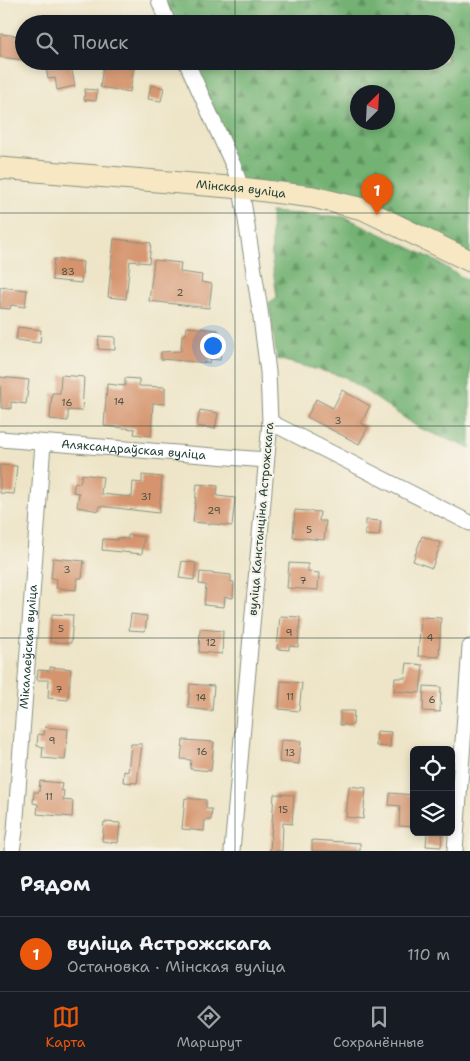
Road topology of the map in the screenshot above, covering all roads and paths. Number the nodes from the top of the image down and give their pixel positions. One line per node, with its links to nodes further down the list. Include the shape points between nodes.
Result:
1 (159, 0): 2 (street)
2 (165, 15)
3 (190, 70): 5 (street, вуліца Канстанціна Астрожскага)
4 (0, 168): 5 (main road, Мінская вуліца)
5 (241, 188): 6 (main road, Мінская вуліца, via 313,197 364,209); 7 (street, вуліца Канстанціна Астрожскага, via 263,328)
6 (470, 261)
7 (270, 422): 10 (street, вуліца Канстанціна Астрожскага); 11 (street)
8 (0, 439): 9 (street, Аляксандраўская вуліца)
9 (43, 443): 10 (street, Аляксандраўская вуліца); 13 (street, Мікалаеўская вуліца)
10 (266, 460): 14 (street, вуліца Канстанціна Астрожскага)
11 (470, 522)
12 (470, 646): 15 (street)
13 (12, 851)
14 (232, 851)
15 (455, 851)

